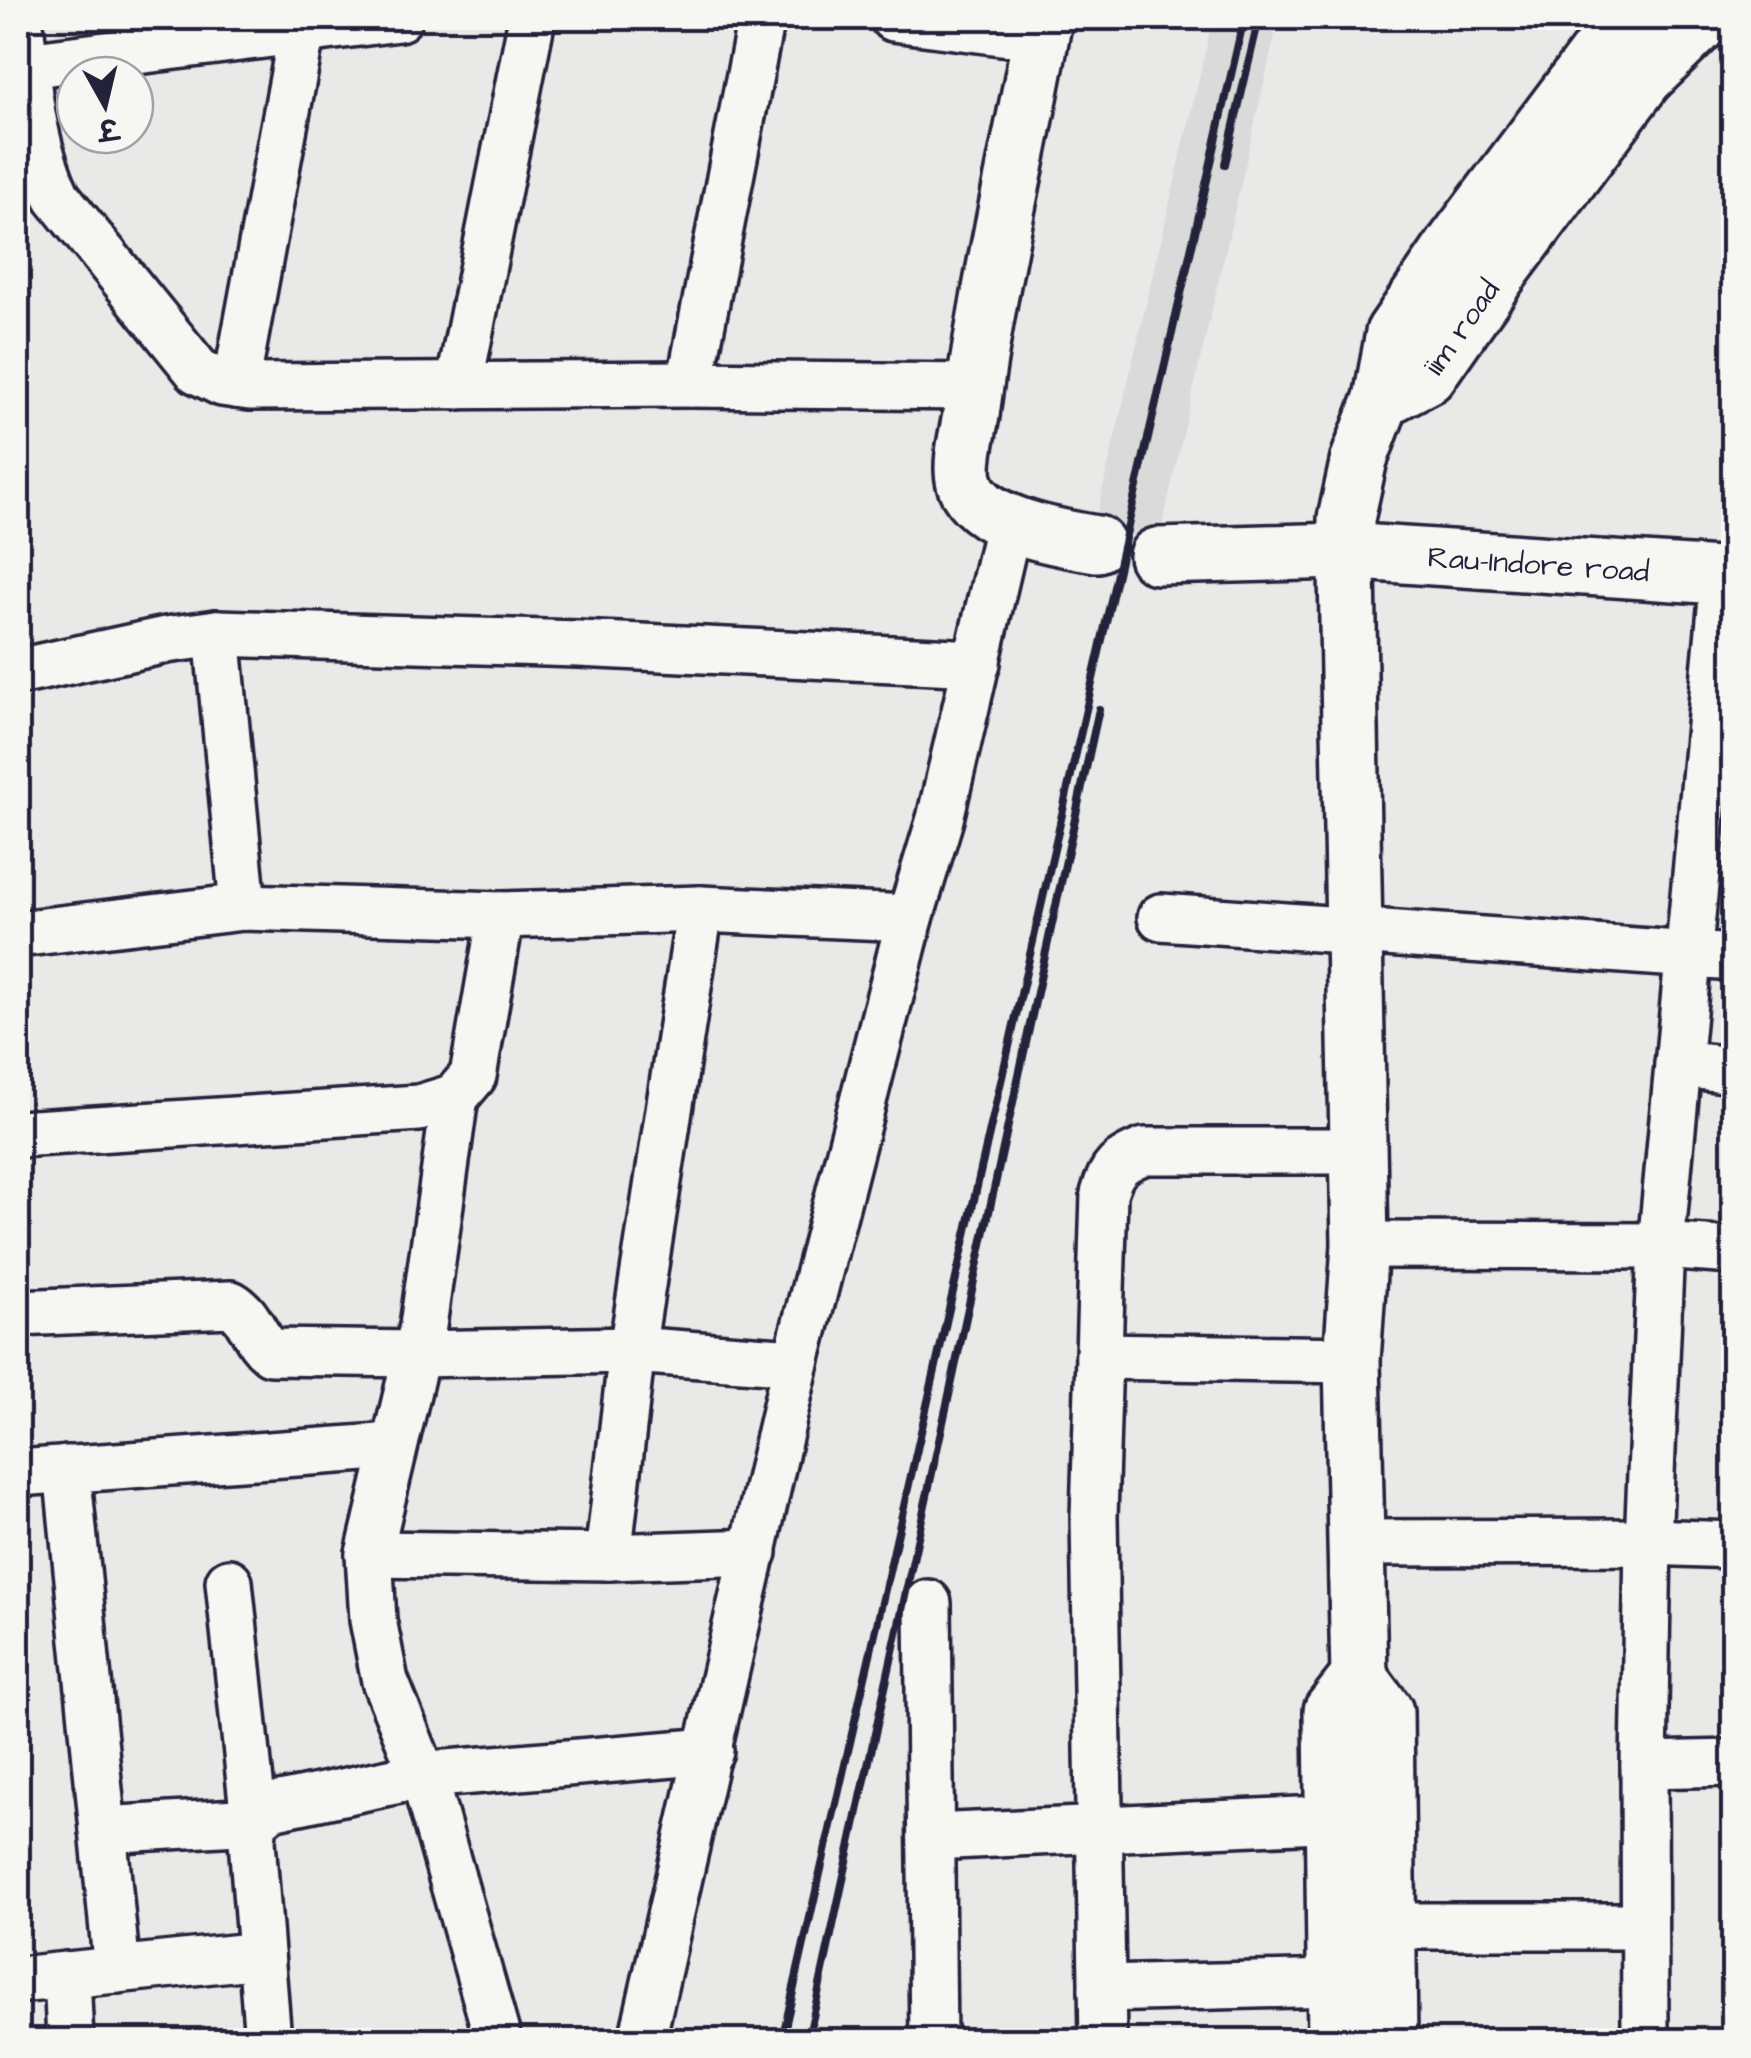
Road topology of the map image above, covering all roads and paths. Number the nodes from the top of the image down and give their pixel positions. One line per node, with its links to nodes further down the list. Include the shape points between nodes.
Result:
1 (19, 18): 11 (street)
2 (390, 18): 3 (street); 10 (street)
3 (399, 18)
4 (532, 18): 14 (street)
5 (761, 18): 13 (street)
6 (892, 18): 9 (street)
7 (1632, 18): 16 (street, iim road, via 1604,45 1394,333)
8 (1706, 18): 16 (street, iim road, via 1644,79 1428,375)
9 (1042, 28): 15 (street)
10 (302, 30): 11 (street); 12 (street)
11 (26, 66): 12 (street, via 30,118 57,197 198,371)
12 (236, 384): 14 (street)
13 (690, 384): 14 (street); 15 (street)
14 (459, 386)
15 (974, 387): 17 (street, via 964,482 978,504)
16 (1382, 399): 19 (street, via 1359,459)
17 (1009, 522): 18 (street); 23 (street)
18 (1097, 544)
19 (1344, 551): 20 (street, Rau-Indore road); 21 (street, Rau-Indore road); 31 (street)
20 (1157, 556)
21 (1728, 577): 25 (street)
22 (217, 633): 23 (street); 24 (street); 26 (street)
23 (977, 663): 30 (street)
24 (18, 672)
25 (1716, 852): 33 (street)
26 (243, 907): 28 (street); 32 (street)
27 (700, 909): 28 (street); 30 (street); 44 (street)
28 (501, 914): 37 (street, via 473,1076)
29 (1160, 917): 31 (street)
30 (910, 918): 48 (street)
31 (1353, 930): 33 (street); 39 (street)
32 (18, 934)
33 (1688, 953): 34 (street); 35 (street)
34 (1734, 958)
35 (1678, 1064): 36 (street); 41 (street)
36 (1734, 1070)
37 (455, 1096): 38 (street, via 419,1108); 45 (street)
38 (18, 1134)
39 (1359, 1151): 40 (street); 46 (street, via 1146,1151 1122,1159 1104,1194)
40 (1360, 1245): 41 (street); 47 (street)
41 (1661, 1246): 42 (street); 52 (street)
42 (1734, 1251)
43 (18, 1313): 45 (street, via 231,1304 244,1311 259,1343 271,1352)
44 (632, 1350): 45 (street); 48 (street); 57 (street)
45 (416, 1354): 49 (street)
46 (1099, 1356): 47 (street); 66 (street, via 1094,1517)
47 (1352, 1360): 53 (street)
48 (796, 1362): 55 (street)
49 (394, 1446): 50 (street); 56 (street)
50 (67, 1469): 51 (street); 67 (street)
51 (18, 1473)
52 (1648, 1542): 53 (street); 54 (street); 62 (street)
53 (1356, 1543): 64 (street, via 1358,1677 1332,1711)
54 (1734, 1544)
55 (754, 1552): 57 (street); 60 (street)
56 (369, 1554): 57 (street); 63 (street, via 385,1681)
57 (608, 1557)
58 (229, 1582): 65 (street)
59 (928, 1603): 68 (street)
60 (710, 1751): 63 (street); 80 (street)
61 (1734, 1764): 62 (street)
62 (1644, 1765): 70 (street)
63 (423, 1776): 65 (street, via 271,1807); 79 (street)
64 (1360, 1817): 66 (street); 69 (street); 75 (street)
65 (254, 1821): 67 (street); 71 (street)
66 (1100, 1829): 68 (street); 76 (street)
67 (104, 1830): 72 (street)
68 (931, 1837): 81 (street)
69 (1387, 1926): 70 (street); 84 (street)
70 (1644, 1926): 85 (street)
71 (262, 1955): 72 (street); 78 (street)
72 (117, 1970): 73 (street)
73 (66, 1975): 74 (street); 77 (street)
74 (18, 1980)
75 (1334, 1983): 76 (street); 83 (street)
76 (1102, 1990): 82 (street)
77 (70, 2040)
78 (268, 2040)
79 (498, 2040)
80 (642, 2040)
81 (933, 2040)
82 (1102, 2040)
83 (1336, 2040)
84 (1388, 2040)
85 (1645, 2040)

